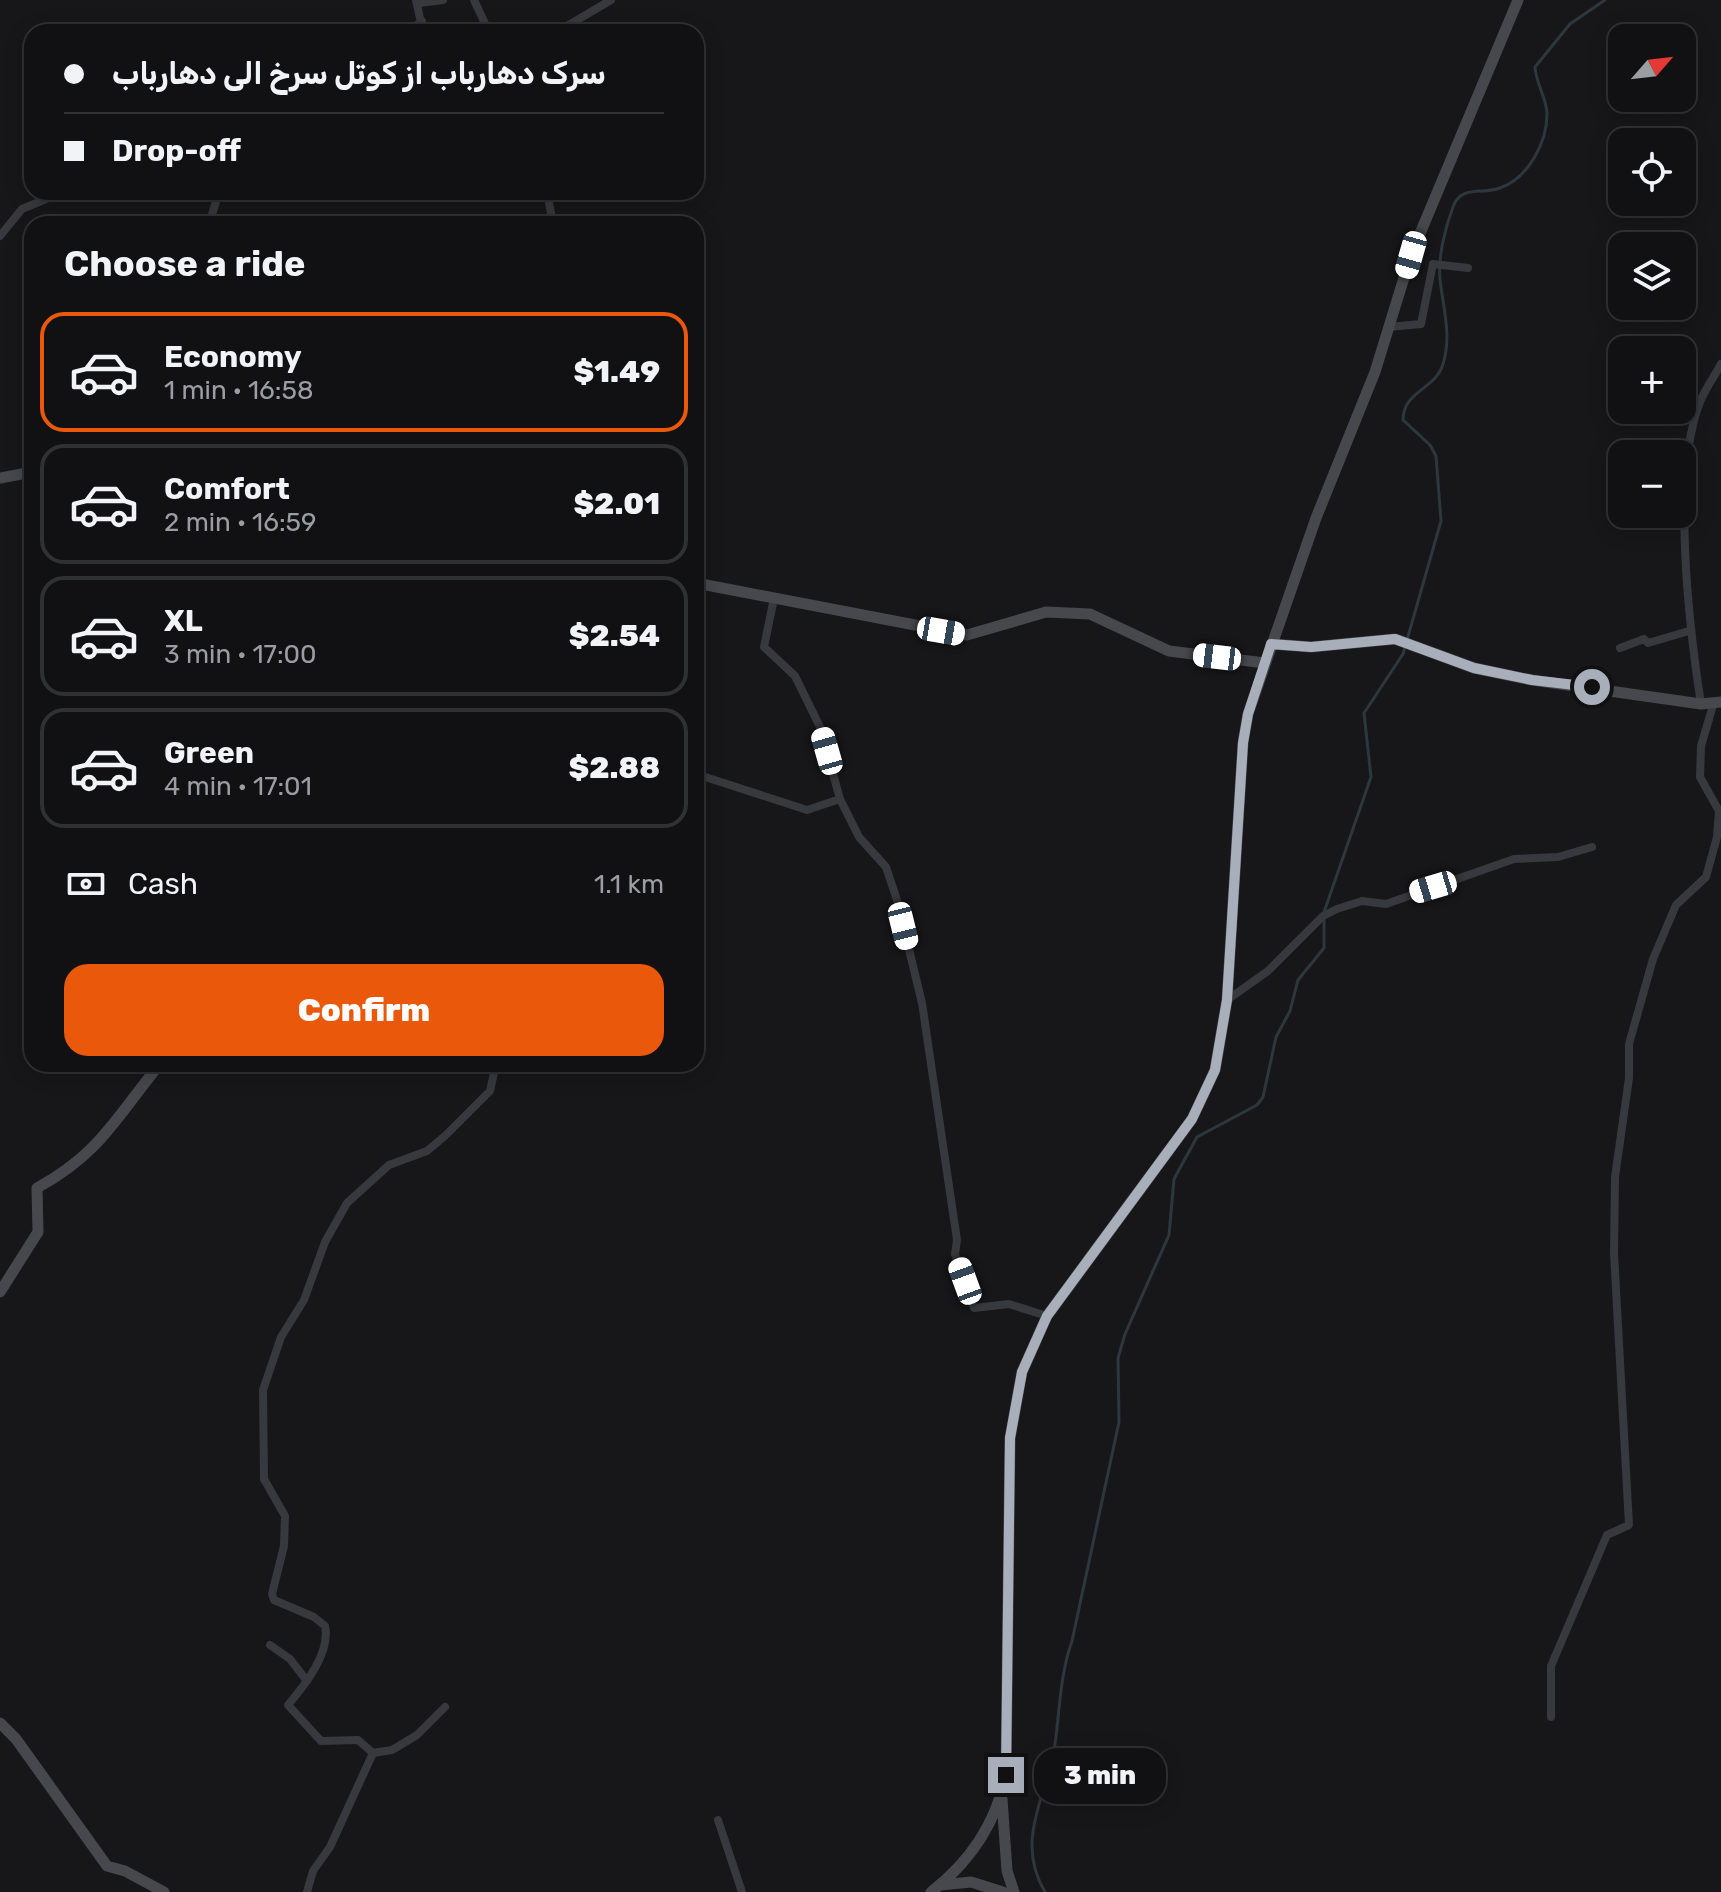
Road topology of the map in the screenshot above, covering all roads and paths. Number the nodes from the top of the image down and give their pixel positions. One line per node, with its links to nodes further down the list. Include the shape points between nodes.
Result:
1 (443, 0): 5 (street)
2 (474, 0): 9 (street)
3 (611, 0): 10 (street)
4 (1518, 0): 14 (main road, via 1427,215)
5 (418, 2): 6 (street)
6 (422, 21): 7 (street); 8 (street)
7 (418, 24)
8 (422, 24)
9 (485, 24)
10 (570, 24)
11 (44, 200): 12 (street, via 22,209)
12 (0, 236)
13 (1464, 268): 14 (street, via 1429,268 1421,324)
14 (1389, 327): 21 (main road)
15 (1721, 364): 20 (street, via 1700,403 1689,447)
16 (24, 474): 17 (main road)
17 (0, 478)
18 (704, 585): 19 (main road)
19 (774, 598): 23 (main road, via 967,635 1046,612 1090,614 1169,651); 27 (street, via 764,647 795,676 820,727)
20 (1689, 631): 22 (street); 25 (street)
21 (1271, 644): 23 (main road); 25 (main road, via 1311,647 1395,639 1474,668)
22 (1620, 648)
23 (1265, 663): 29 (main road, via 1243,743)
24 (1718, 702): 25 (main road); 37 (street, via 1701,746 1700,777 1719,811 1717,837 1706,877 1676,905 1653,959 1629,1044 1615,1177 1614,1253 1629,1525 1607,1535 1574,1609 1551,1666)
25 (1701, 704)
26 (704, 777): 27 (street, via 807,810)
27 (840, 799): 33 (street, via 859,837 886,867 897,900 922,1003 955,1254 974,1308 1009,1304)
28 (1592, 847): 29 (street, via 1558,857 1514,859 1386,904 1362,901 1337,909)
29 (1227, 1000): 33 (main road, via 1215,1070 1202,1102)
30 (154, 1072): 32 (main road, via 90,1152 37,1188 38,1232)
31 (494, 1072): 35 (street, via 490,1091 446,1135 427,1151 389,1165 347,1203 325,1242 304,1300 281,1337 263,1390 264,1479 285,1516 272,1594 274,1600 314,1617 327,1634)
32 (0, 1292)
33 (1047, 1316): 40 (main road, via 1025,1362 1012,1416)
34 (270, 1645): 35 (street)
35 (307, 1681): 39 (street, via 288,1705 304,1723 321,1741 358,1740)
36 (445, 1707): 39 (street, via 417,1735 392,1750)
37 (1551, 1717)
38 (0, 1723): 43 (main road, via 107,1866)
39 (373, 1753): 44 (street)
40 (1002, 1795): 42 (main road, via 983,1836); 47 (main road, via 1007,1871)
41 (718, 1820): 45 (street)
42 (936, 1888): 46 (main road, via 971,1882)
43 (164, 1892)
44 (307, 1892)
45 (742, 1892)
46 (1003, 1892)
47 (1014, 1892)

